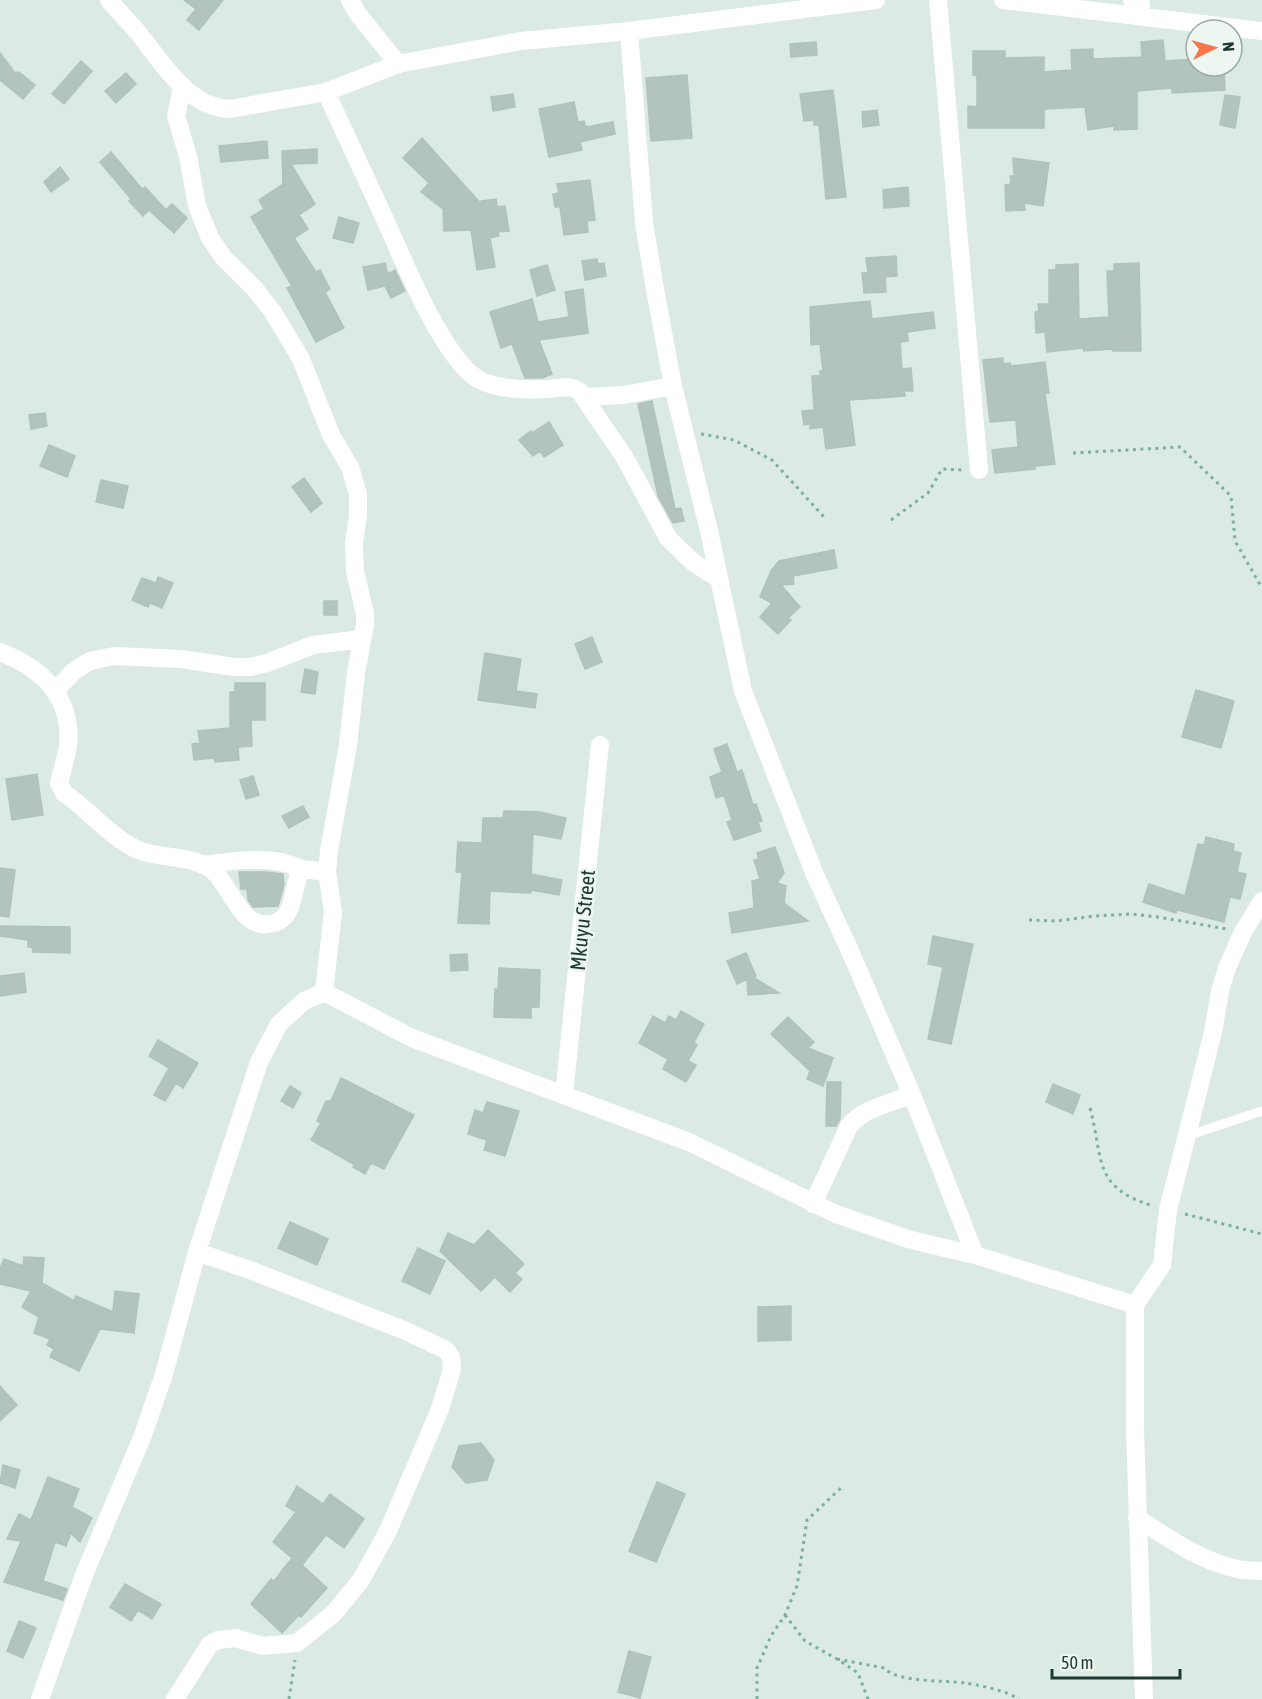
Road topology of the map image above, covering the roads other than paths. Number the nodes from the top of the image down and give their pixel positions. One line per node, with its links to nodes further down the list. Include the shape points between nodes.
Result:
1 (108, 0): 10 (street)
2 (350, 0): 9 (street)
3 (876, 0): 8 (street)
4 (938, 0): 14 (street)
5 (1002, 0): 6 (street)
6 (1139, 5): 7 (street)
7 (1262, 31)
8 (629, 32): 9 (street, via 520,41); 12 (street, via 644,223)
9 (398, 64): 11 (street)
10 (182, 87): 11 (street, via 208,104 230,109); 16 (street, via 176,116 210,238 273,312 301,359 331,435 350,468 358,494 354,543 355,571 365,614)
11 (326, 92): 13 (street, via 425,306 465,368 492,384 537,389 573,387)
12 (674, 386): 13 (street); 15 (street)
13 (584, 397): 15 (street, via 625,458 668,538 694,563)
14 (979, 470)
15 (719, 579): 26 (street, via 748,709 815,875)
16 (362, 639): 18 (street, via 313,645 250,667 114,656 90,661); 22 (street)
17 (0, 651): 18 (street, via 44,677)
18 (56, 690): 20 (street, via 68,730 59,783 64,793 142,852)
19 (600, 746): 25 (street, Mkuyu Street)
20 (204, 865): 21 (street, via 260,860); 21 (street, via 223,882 244,914 264,924 273,924 290,913)
21 (302, 869): 22 (street)
22 (327, 872): 24 (street, via 333,912)
23 (1262, 901): 28 (street, via 1227,968)
24 (324, 992): 25 (street, via 412,1038); 30 (street, via 304,1001 279,1024 259,1062)
25 (564, 1095): 29 (street, via 689,1142)
26 (912, 1095): 29 (street, via 853,1121); 31 (street)
27 (1262, 1111): 28 (lane)
28 (1187, 1136): 32 (street, via 1168,1210 1162,1265)
29 (813, 1204): 31 (street, via 901,1236)
30 (197, 1252): 35 (street, via 143,1436 84,1575); 36 (street, via 406,1331 446,1350 452,1369 440,1409 388,1531 361,1580 334,1613 297,1643 263,1646 235,1638 210,1644)
31 (975, 1255): 32 (street)
32 (1135, 1305): 33 (street)
33 (1137, 1518): 34 (street, via 1191,1553); 37 (street)
34 (1262, 1572)
35 (40, 1699)
36 (175, 1699)
37 (1144, 1699)

